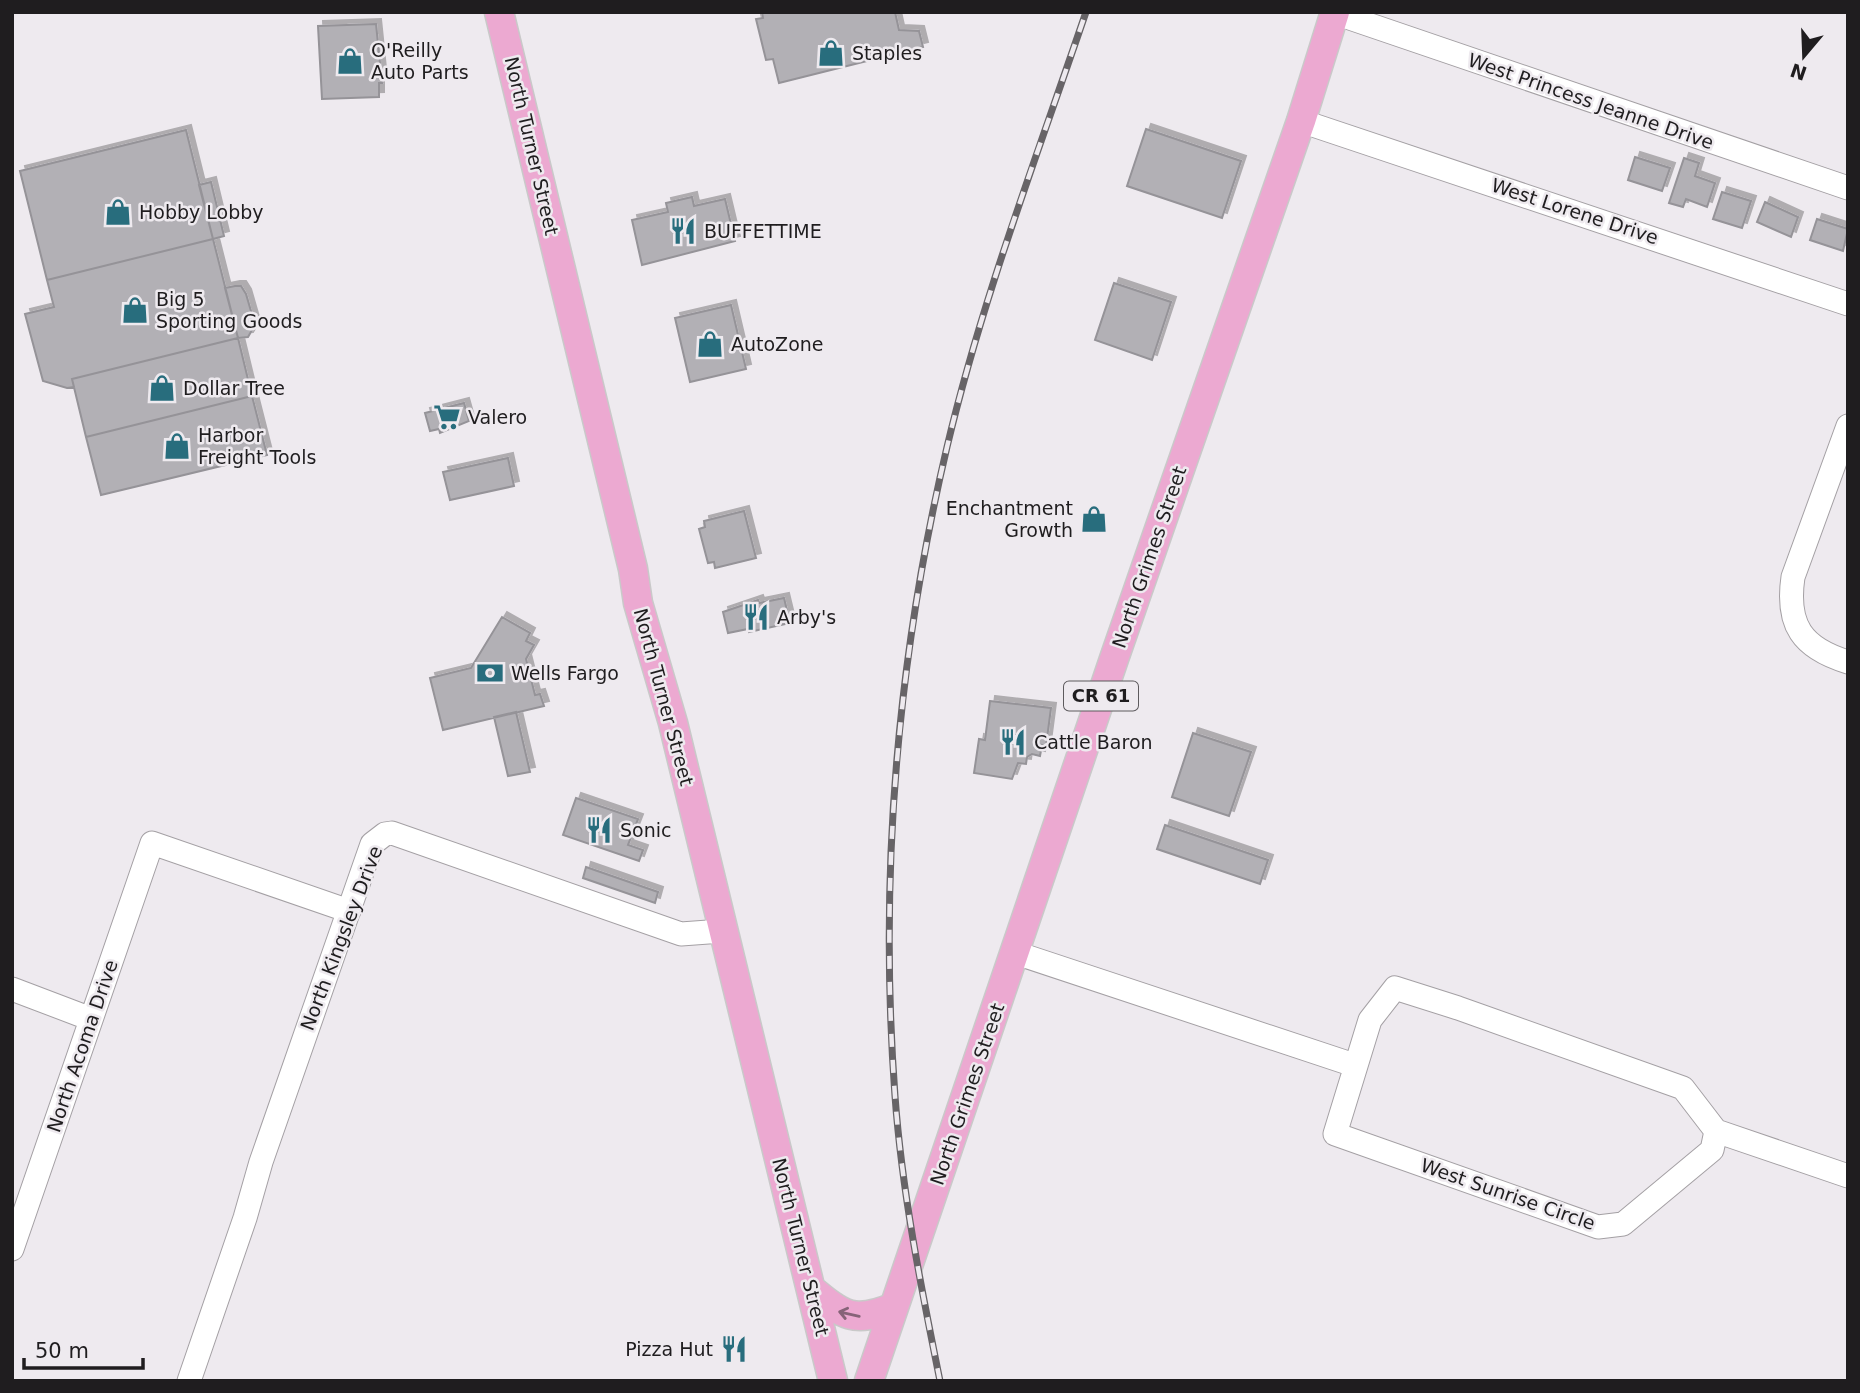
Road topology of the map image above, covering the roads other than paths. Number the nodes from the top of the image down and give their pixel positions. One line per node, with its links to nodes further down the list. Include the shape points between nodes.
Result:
1 (499, 12): 9 (main road, North Turner Street, via 638,603 673,723)
2 (1335, 13): 3 (main road, North Grimes Street / CR 61); 4 (street, West Princess Jeanne Drive)
3 (1301, 121): 5 (street, West Lorene Drive); 10 (main road, North Grimes Street / CR 61)
4 (1848, 188)
5 (1848, 303)
6 (1848, 426): 7 (street, via 1793,578 1790,610 1796,627 1812,645)
7 (1848, 662)
8 (349, 911): 9 (street, North Kingsley Drive, via 372,844 392,833 681,934); 12 (street, North Acoma Drive, via 152,842); 20 (street, North Kingsley Drive)
9 (722, 931): 17 (main road, North Turner Street)
10 (1016, 953): 13 (street); 18 (main road, North Grimes Street / CR 61)
11 (12, 989): 12 (street)
12 (91, 1019): 16 (street, North Acoma Drive)
13 (1354, 1065): 14 (street, West Sunrise Circle, via 1370,1020 1395,988 1683,1088); 14 (street, West Sunrise Circle, via 1335,1134 1598,1227 1623,1224 1644,1207 1712,1150)
14 (1716, 1131): 15 (street)
15 (1848, 1176)
16 (12, 1249)
17 (811, 1289): 18 (main road, one-way to 17, via 854,1317 837,1311); 19 (main road, North Turner Street)
18 (894, 1307): 23 (main road, North Grimes Street / CR 61)
19 (819, 1324): 21 (main road); 22 (main road, North Turner Street)
20 (189, 1381)
21 (812, 1381)
22 (833, 1381)
23 (869, 1381)

